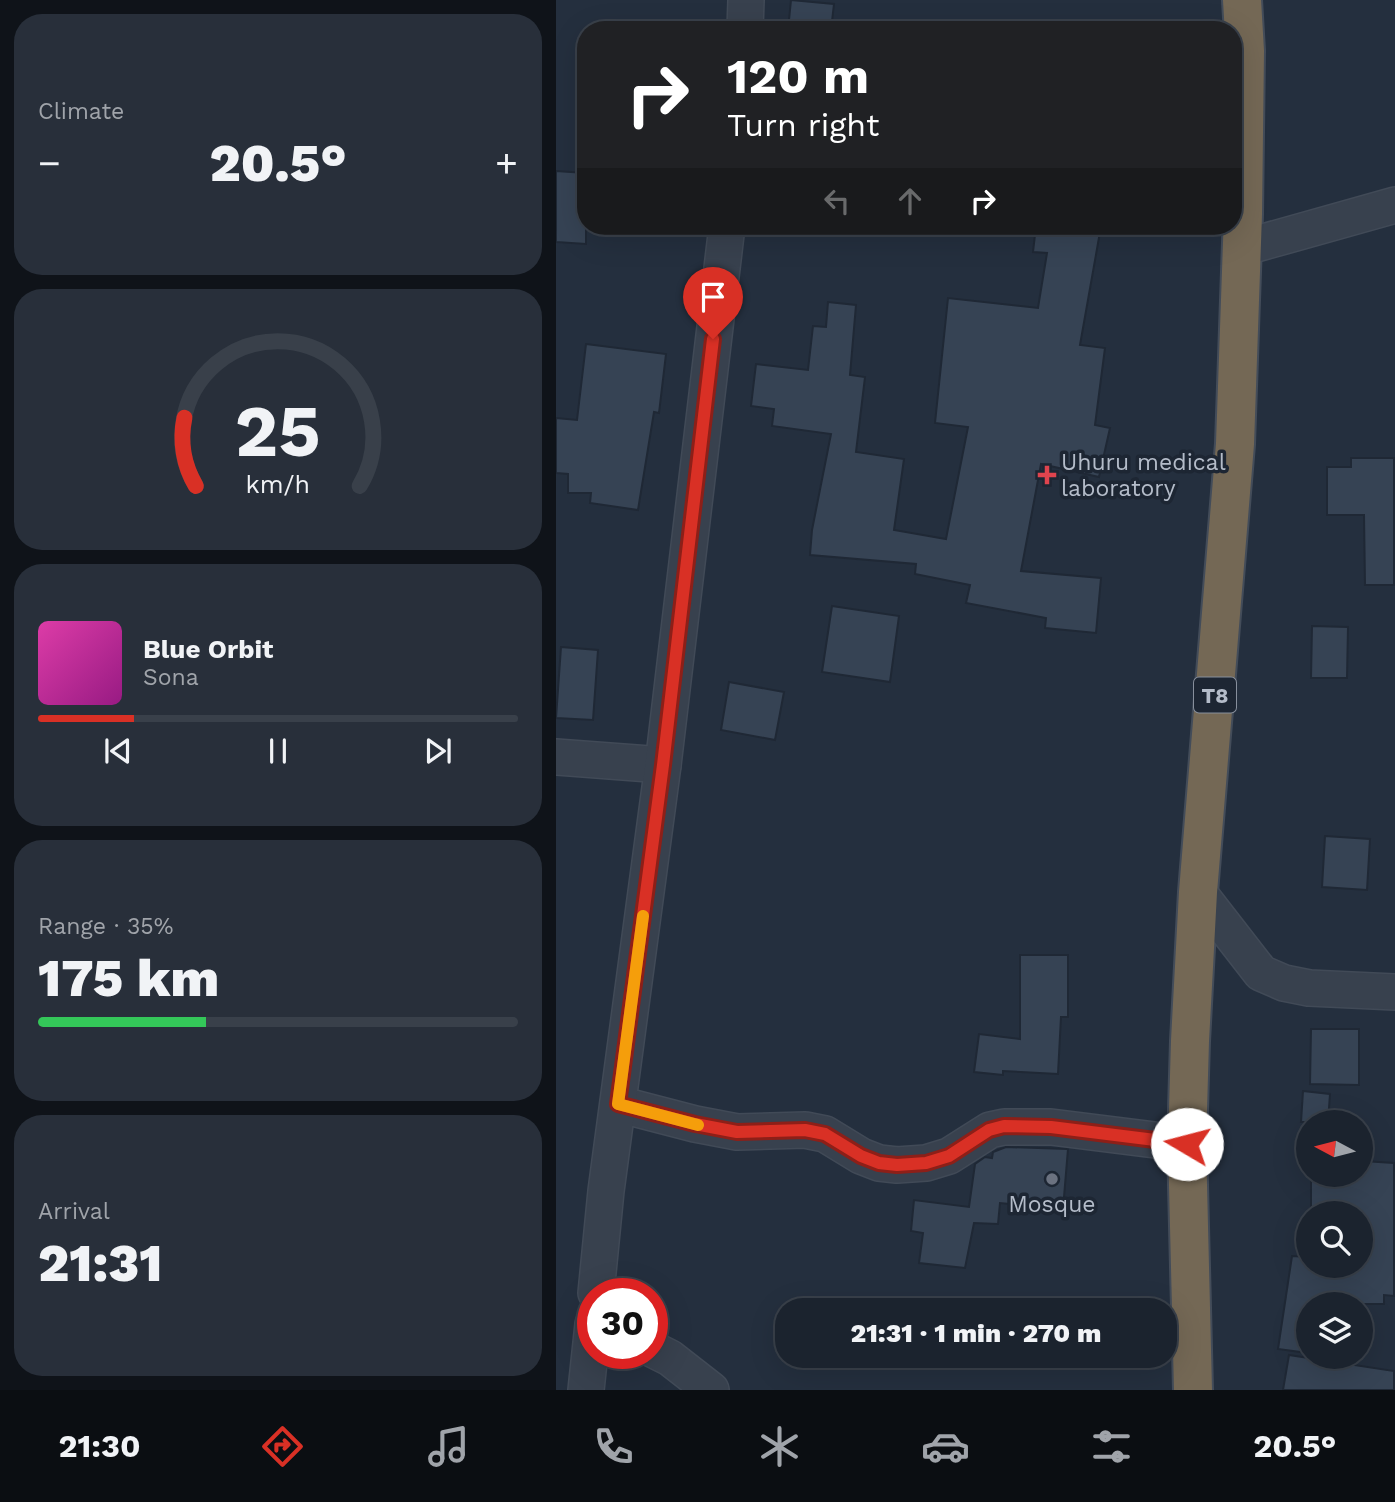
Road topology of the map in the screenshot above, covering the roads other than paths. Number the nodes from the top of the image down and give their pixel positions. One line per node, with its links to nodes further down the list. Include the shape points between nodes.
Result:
1 (746, 0): 3 (street)
2 (1242, 0): 6 (highway, T8)
3 (745, 21)
4 (1394, 205): 6 (street)
5 (726, 235): 8 (street)
6 (1242, 248): 9 (highway, T8, via 1235,444)
7 (556, 757): 8 (street)
8 (663, 765): 11 (street)
9 (1198, 892): 10 (street, via 1261,973 1309,988); 12 (highway, T8)
10 (1394, 992)
11 (618, 1104): 12 (street, via 726,1130 825,1134 861,1156 897,1165 949,1156 989,1130 1004,1126 1051,1127); 13 (street)
12 (1187, 1144): 18 (highway, T8)
13 (598, 1278)
14 (668, 1357): 17 (street)
15 (588, 1369): 16 (street)
16 (586, 1390)
17 (711, 1390)
18 (1193, 1390)

